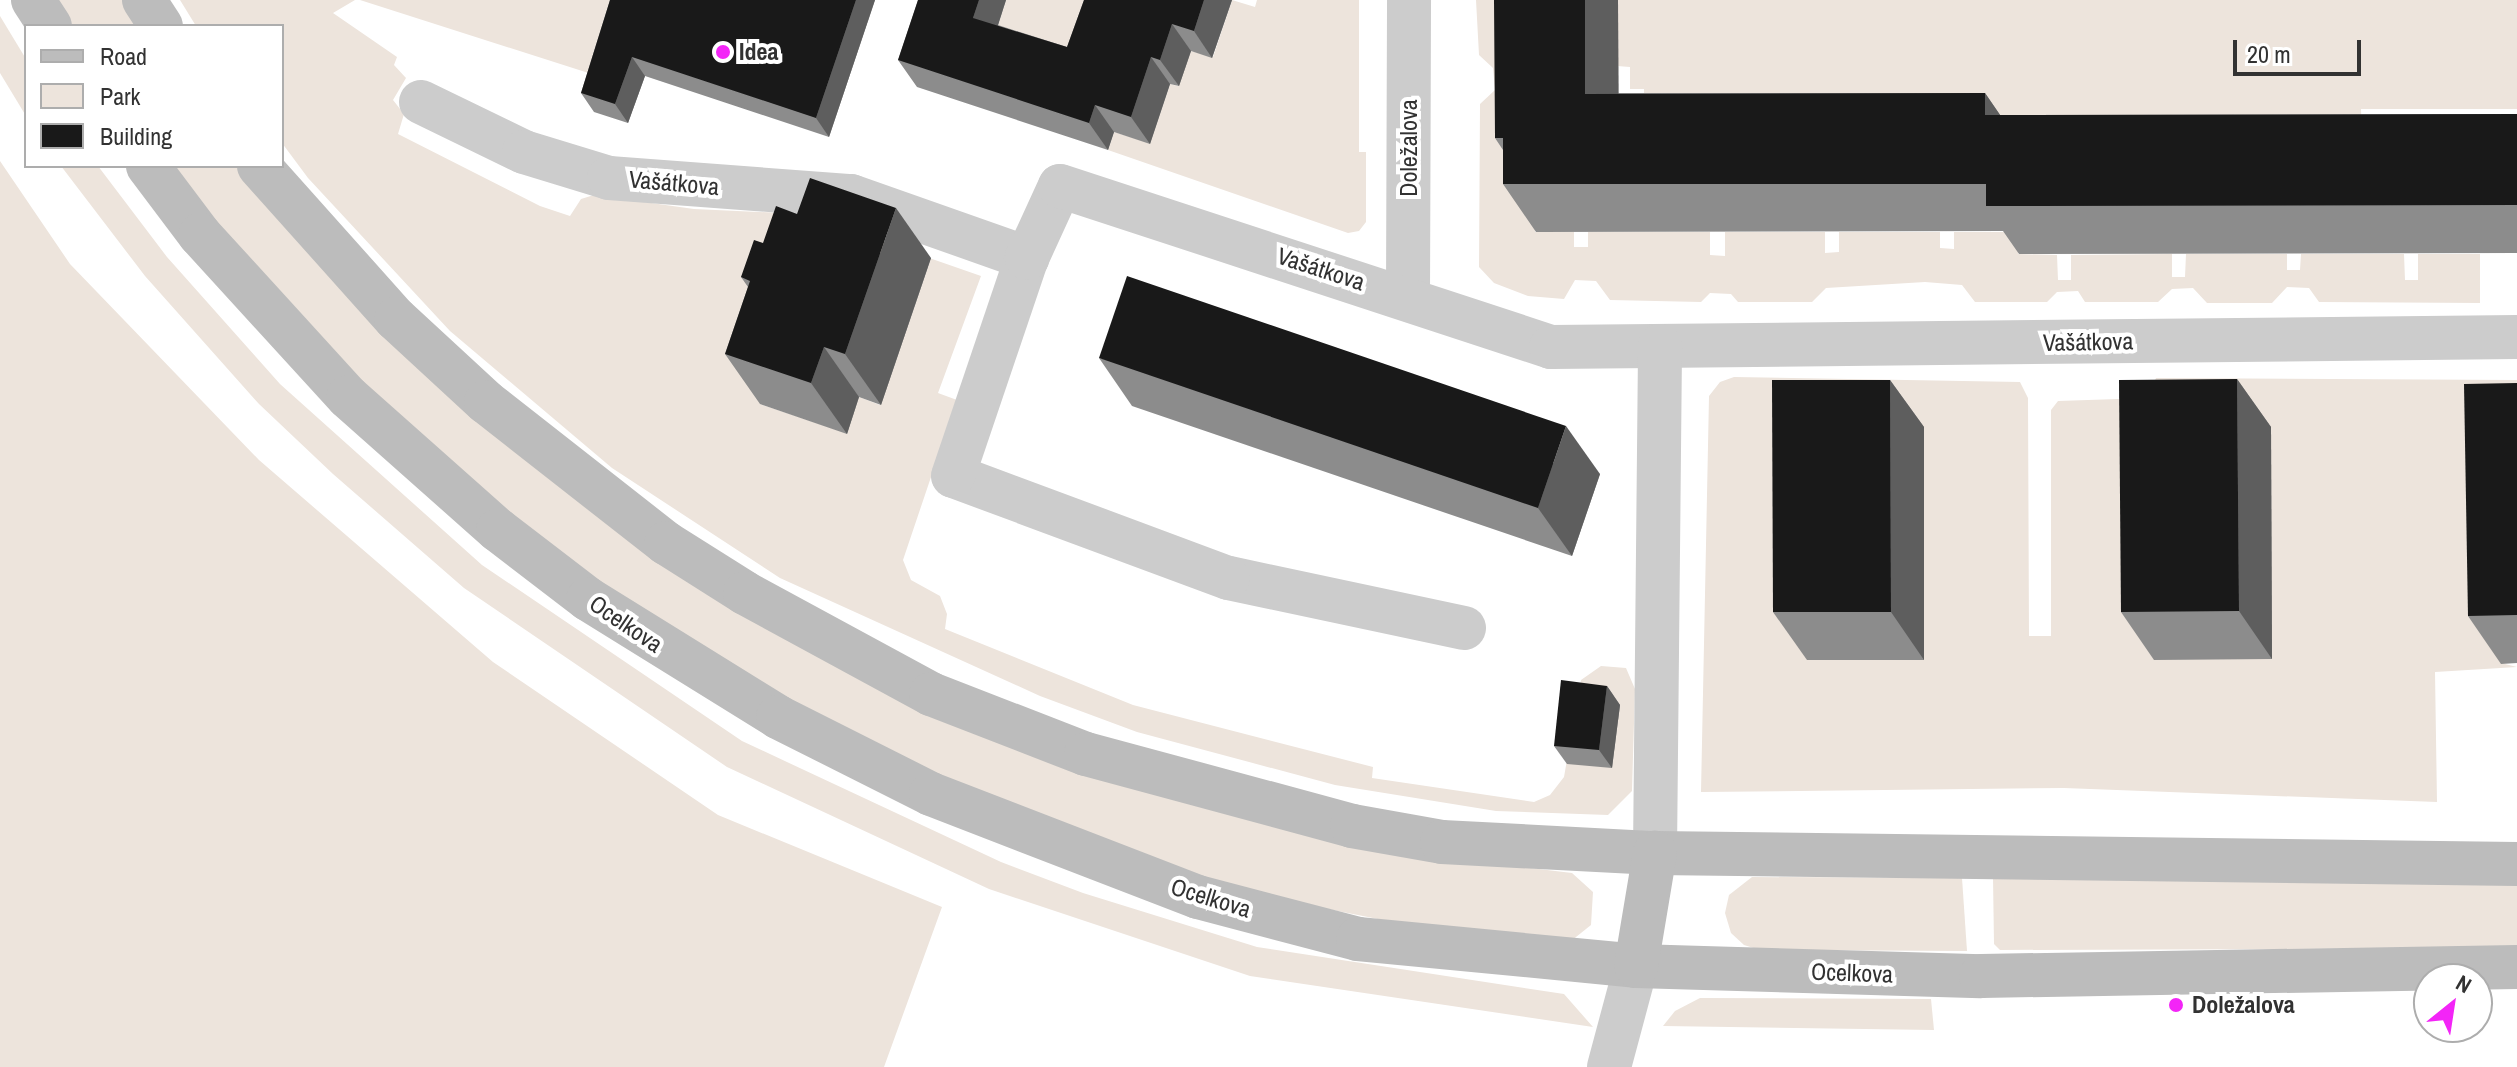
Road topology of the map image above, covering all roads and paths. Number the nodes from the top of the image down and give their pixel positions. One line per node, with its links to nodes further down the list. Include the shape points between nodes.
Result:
1 (33, 0): 4 (street)
2 (144, 0): 5 (street)
3 (1409, 0): 10 (street, Doležalova)
4 (49, 24)
5 (160, 24)
6 (421, 102): 9 (street, Vašátkova, via 524,152 609,178 851,196)
7 (150, 168): 16 (street, Ocelkova, via 290,337 417,462 588,599 778,717 931,794 1198,897 1358,939)
8 (261, 168): 14 (street, via 396,319 581,482 745,593 931,694 1086,754 1352,826 1442,842)
9 (1027, 258): 10 (street, Vašátkova, via 1060,186); 13 (street, Vašátkova, via 953,476 1228,578)
10 (1408, 296): 12 (street, Vašátkova, via 1551,347)
11 (2517, 337): 12 (street, Vašátkova)
12 (1660, 346): 14 (street)
13 (1464, 628)
14 (1655, 853): 15 (street); 16 (street)
15 (2517, 864)
16 (1636, 966): 17 (street, Ocelkova, via 1981,976); 18 (street)
17 (2517, 967)
18 (1609, 1067)

